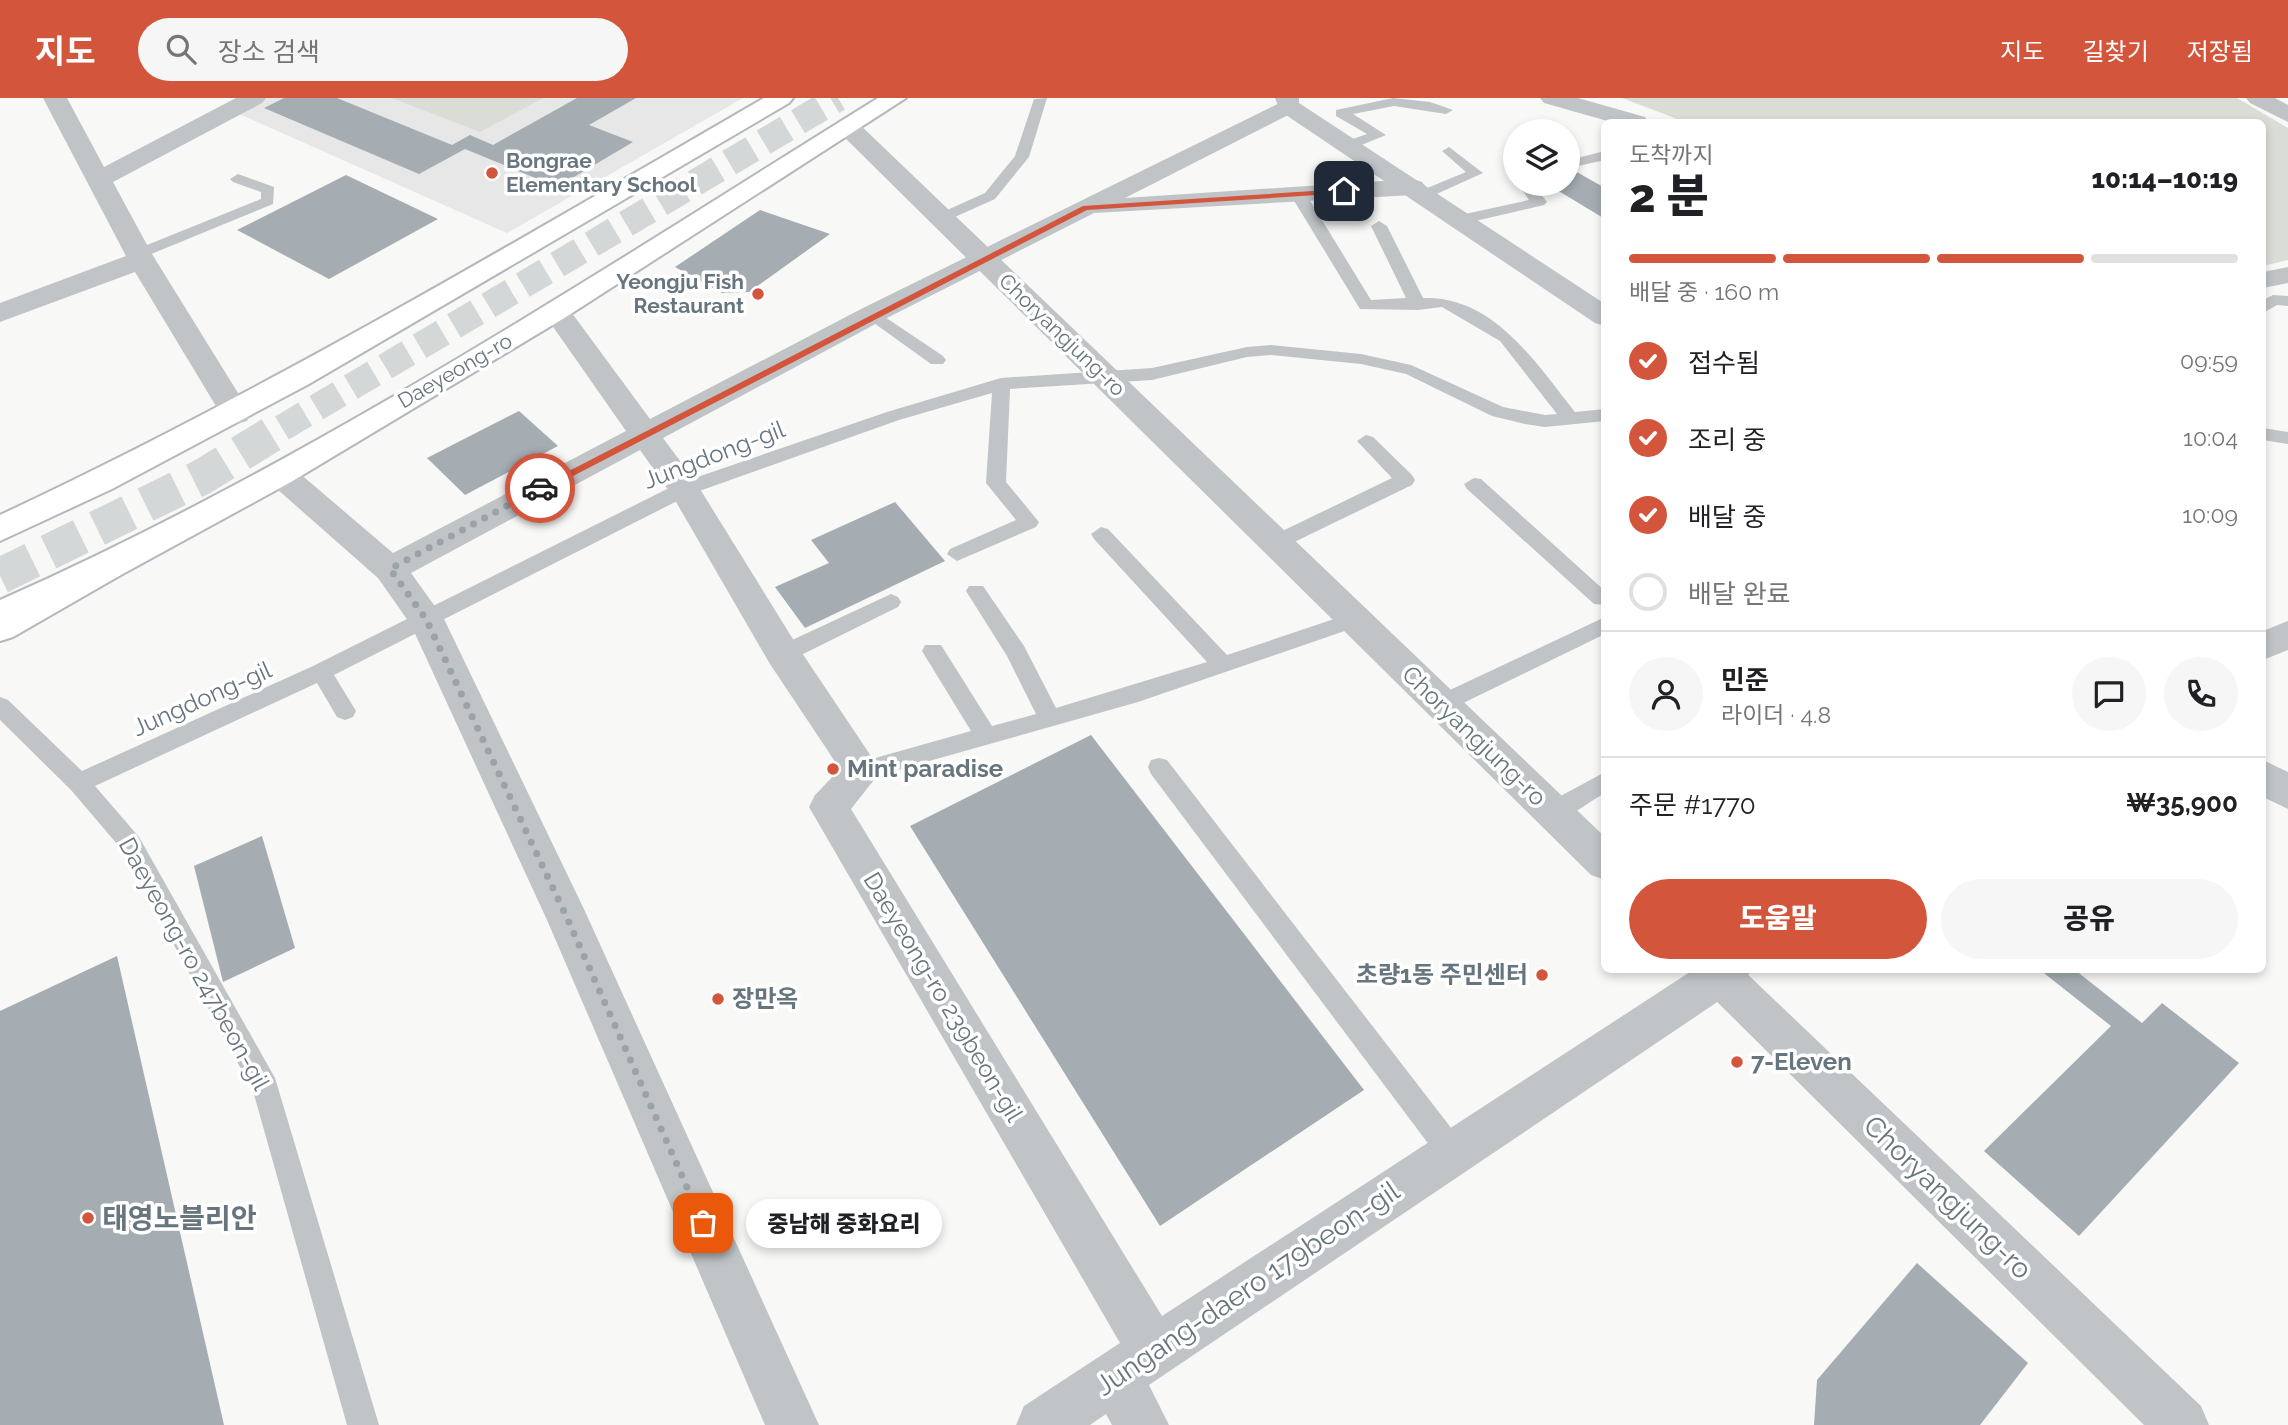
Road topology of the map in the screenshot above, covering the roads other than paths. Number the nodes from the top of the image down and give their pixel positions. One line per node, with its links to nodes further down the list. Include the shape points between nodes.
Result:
1 (55, 98): 18 (street)
2 (254, 98): 18 (street)
3 (781, 98): 42 (main road)
4 (894, 98): 12 (main road, Daeyeong-ro)
5 (1552, 98): 11 (street)
6 (2259, 98): 10 (street)
7 (1041, 99): 23 (lane, via 1022,157 1006,177 989,196)
8 (1288, 102): 13 (street); 22 (street)
9 (1446, 110): 13 (lane, via 1415,99 1383,101 1341,113 1379,135)
10 (2288, 115)
11 (1626, 119)
12 (848, 127): 23 (street, Choryangjung-ro); 33 (main road, Daeyeong-ro)
13 (1349, 145): 19 (street)
14 (1448, 151): 19 (lane, via 1476,173)
15 (1601, 156): 16 (lane)
16 (1580, 160)
17 (238, 179): 26 (lane, via 269,190 268,201)
18 (100, 180): 26 (street)
19 (1419, 191): 20 (street); 24 (street)
20 (1298, 194): 22 (street); 31 (lane, via 1366,305)
21 (1534, 196): 24 (lane, via 1539,202)
22 (1086, 208): 27 (street)
23 (941, 218): 27 (street, Choryangjung-ro)
24 (1462, 219): 36 (street)
25 (1379, 226): 31 (lane)
26 (140, 257): 34 (street); 42 (street)
27 (983, 258): 35 (street); 40 (street, Choryangjung-ro)
28 (2288, 275): 29 (street)
29 (2266, 279)
30 (2288, 301): 32 (lane, via 2273,300)
31 (1418, 305): 44 (lane, via 1445,302 1507,337)
32 (2266, 306)
33 (556, 311): 45 (street); 49 (main road, Daeyeong-ro)
34 (0, 313)
35 (873, 314): 39 (lane); 45 (street)
36 (1601, 314)
37 (1306, 341): 38 (lane, Jungdong-gil, via 1352,347)
38 (1361, 359): 40 (lane, Jungdong-gil, via 1247,352 1165,372); 44 (lane, Jungdong-gil, via 1411,370 1499,412 1545,421)
39 (937, 360)
40 (1107, 379): 41 (lane, Jungdong-gil); 54 (street, Choryangjung-ro)
41 (1001, 384): 51 (lane, Jungdong-gil, via 893,416); 55 (lane, via 996,483 1029,522)
42 (236, 414): 52 (main road)
43 (1601, 415): 44 (lane, Jungdong-gil)
44 (1571, 419)
45 (645, 433): 51 (street); 57 (street)
46 (2266, 434): 47 (lane)
47 (2288, 438)
48 (1366, 441): 54 (lane, via 1405,480)
49 (280, 474): 56 (main road, Daeyeong-ro); 57 (street)
50 (1474, 484): 59 (lane)
51 (684, 489): 62 (lane, Jungdong-gil); 69 (street)
52 (0, 529)
53 (1101, 534): 70 (lane)
54 (1275, 543): 63 (street, Choryangjung-ro)
55 (957, 554)
56 (107, 567): 61 (main road, Daeyeong-ro); 65 (main road)
57 (390, 569): 62 (street)
58 (976, 591): 75 (lane, via 1016,652)
59 (1601, 598)
60 (891, 602): 69 (lane)
61 (0, 615)
62 (426, 619): 71 (lane, Jungdong-gil); 90 (street, via 568,920)
63 (1355, 620): 70 (lane); 72 (street, Choryangjung-ro)
64 (1601, 627): 72 (lane)
65 (0, 628)
66 (2288, 634): 67 (street)
67 (2266, 645)
68 (933, 651): 76 (lane)
69 (783, 654): 78 (street)
70 (1222, 664): 75 (lane)
71 (321, 672): 74 (lane); 80 (lane, Jungdong-gil)
72 (1441, 704): 83 (street, Choryangjung-ro)
73 (0, 706): 80 (lane, Daeyeong-ro 247beon-gil)
74 (345, 711)
75 (1050, 719): 76 (lane)
76 (986, 736): 78 (lane)
77 (1158, 767): 87 (lane)
78 (862, 771): 88 (street, Daeyeong-ro 239beon-gil, via 829,807)
79 (2266, 778): 82 (street)
80 (79, 783): 89 (lane, Daeyeong-ro 247beon-gil, via 131,844 265,1087)
81 (1601, 783): 83 (lane, Choryangjung-ro)
82 (2288, 793)
83 (1552, 812): 84 (street, Choryangjung-ro)
84 (1601, 859)
85 (1718, 973): 87 (street, Jungang-daero 179beon-gil)
86 (1723, 973): 93 (street, Choryangjung-ro)
87 (1452, 1152): 88 (street, Jungang-daero 179beon-gil)
88 (1134, 1363): 91 (street, Jungang-daero 179beon-gil); 92 (street)
89 (363, 1425)
90 (792, 1425)
91 (1043, 1425)
92 (1142, 1425)
93 (2182, 1425)

